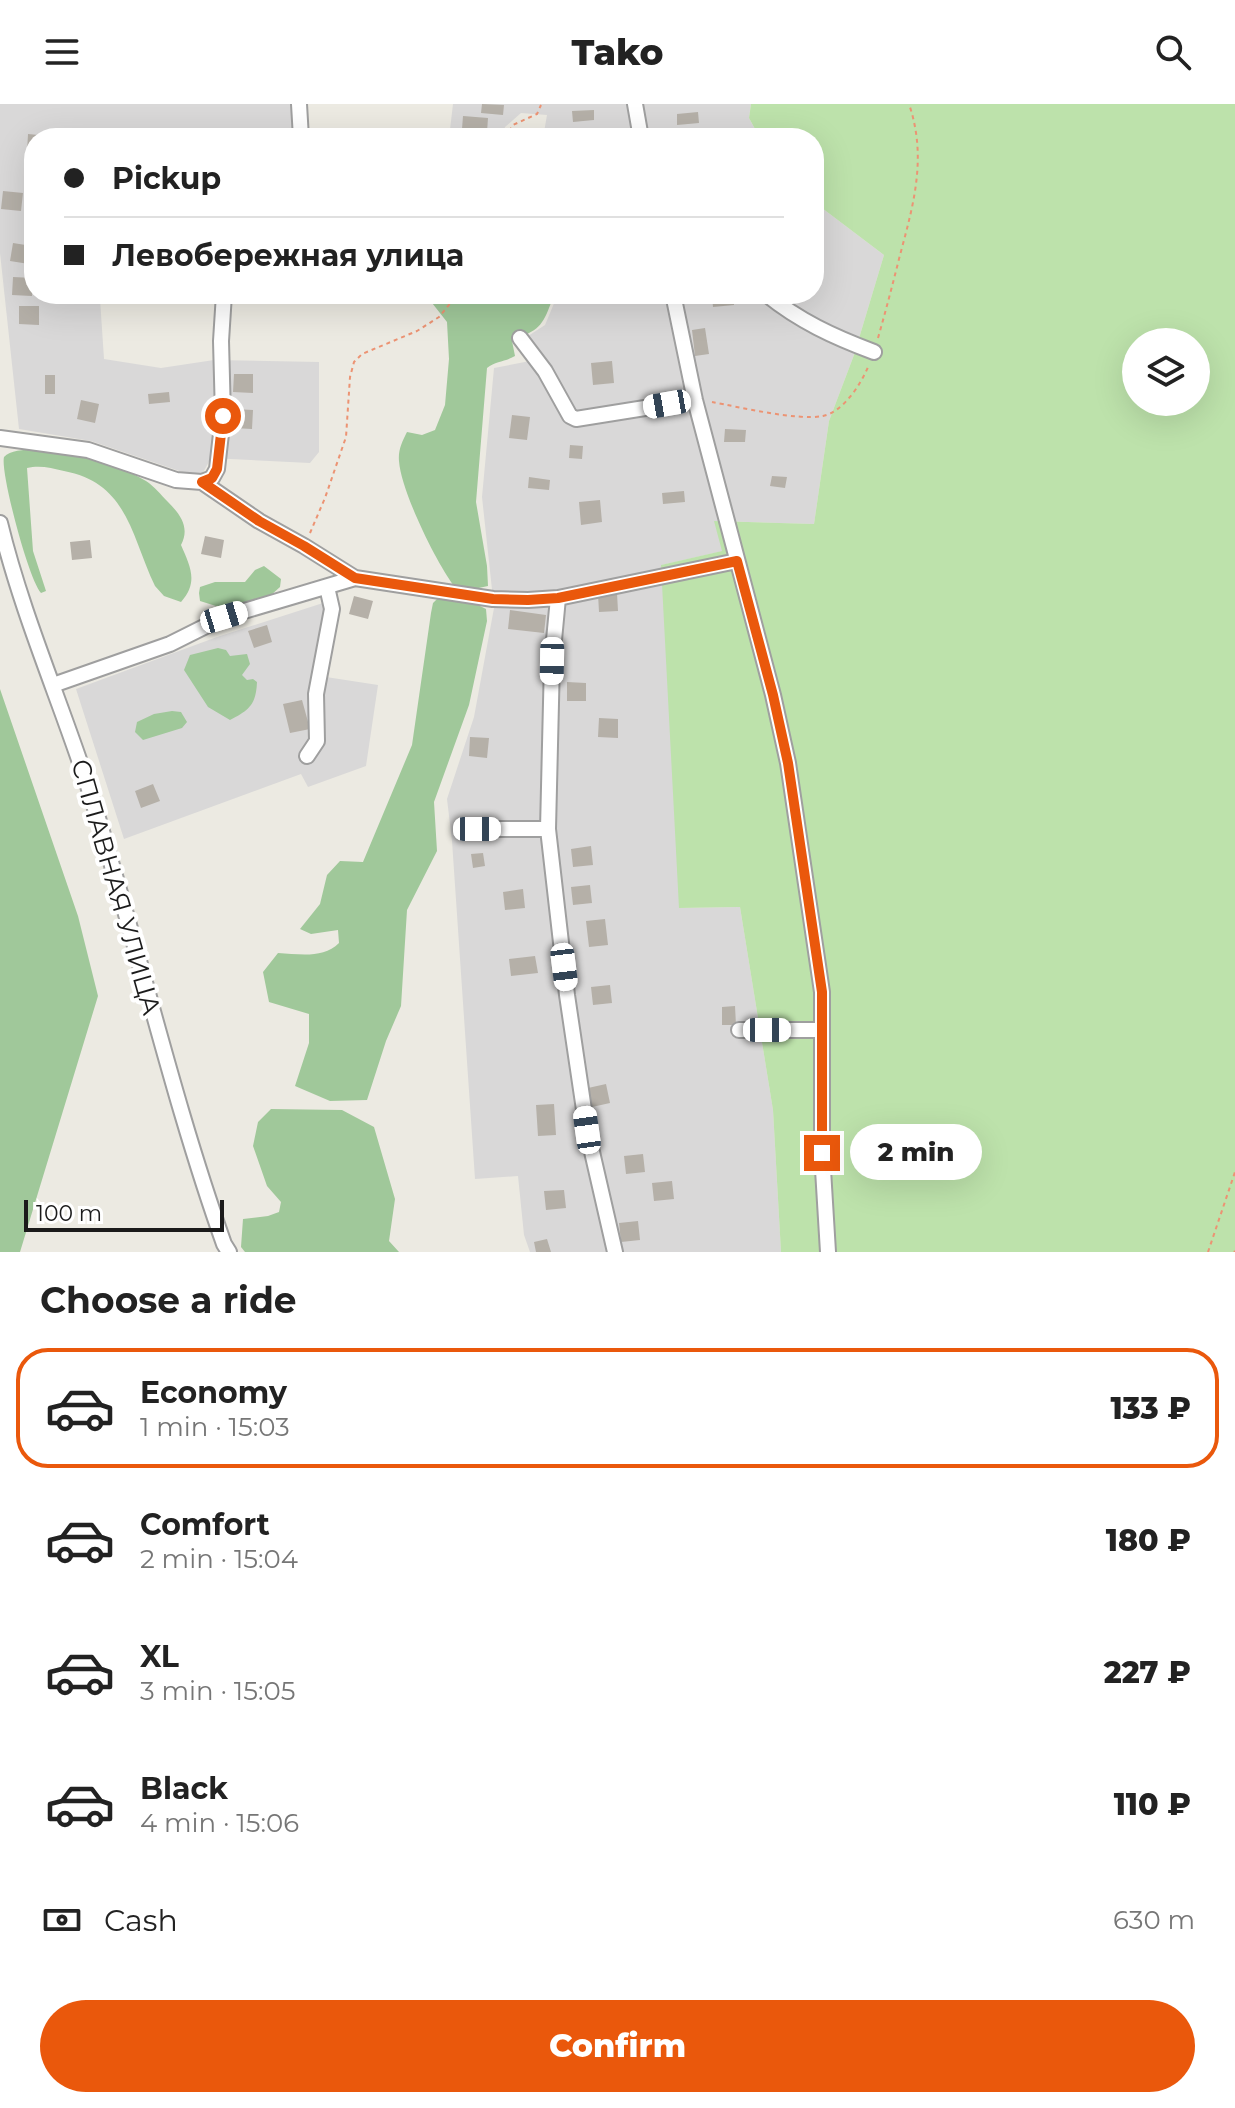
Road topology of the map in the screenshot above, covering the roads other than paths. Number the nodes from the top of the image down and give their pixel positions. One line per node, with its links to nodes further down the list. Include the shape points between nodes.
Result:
1 (299, 104): 3 (street)
2 (635, 104): 4 (street)
3 (300, 128)
4 (639, 128)
5 (223, 304): 12 (street, via 217,469)
6 (675, 304): 10 (street)
7 (778, 304): 9 (street, via 830,336)
8 (520, 338): 10 (street, via 576,419)
9 (874, 352)
10 (695, 400): 14 (street)
11 (0, 438): 12 (street, via 88,450 176,480)
12 (202, 482): 15 (street)
13 (0, 523): 18 (street, СПЛАВНАЯ УЛИЦА)
14 (737, 561): 17 (street); 23 (street, via 788,763 822,992)
15 (355, 578): 16 (street); 17 (street, via 493,599)
16 (327, 587): 18 (street, via 224,617 170,644); 19 (street, via 332,609 316,694 317,741)
17 (558, 598): 21 (street)
18 (53, 685): 24 (street, СПЛАВНАЯ УЛИЦА, via 89,790 198,1170)
19 (307, 756)
20 (477, 829): 21 (street)
21 (548, 829): 25 (street, via 587,1130)
22 (739, 1030): 23 (street)
23 (822, 1030): 26 (street)
24 (229, 1252)
25 (615, 1252)
26 (828, 1252)

